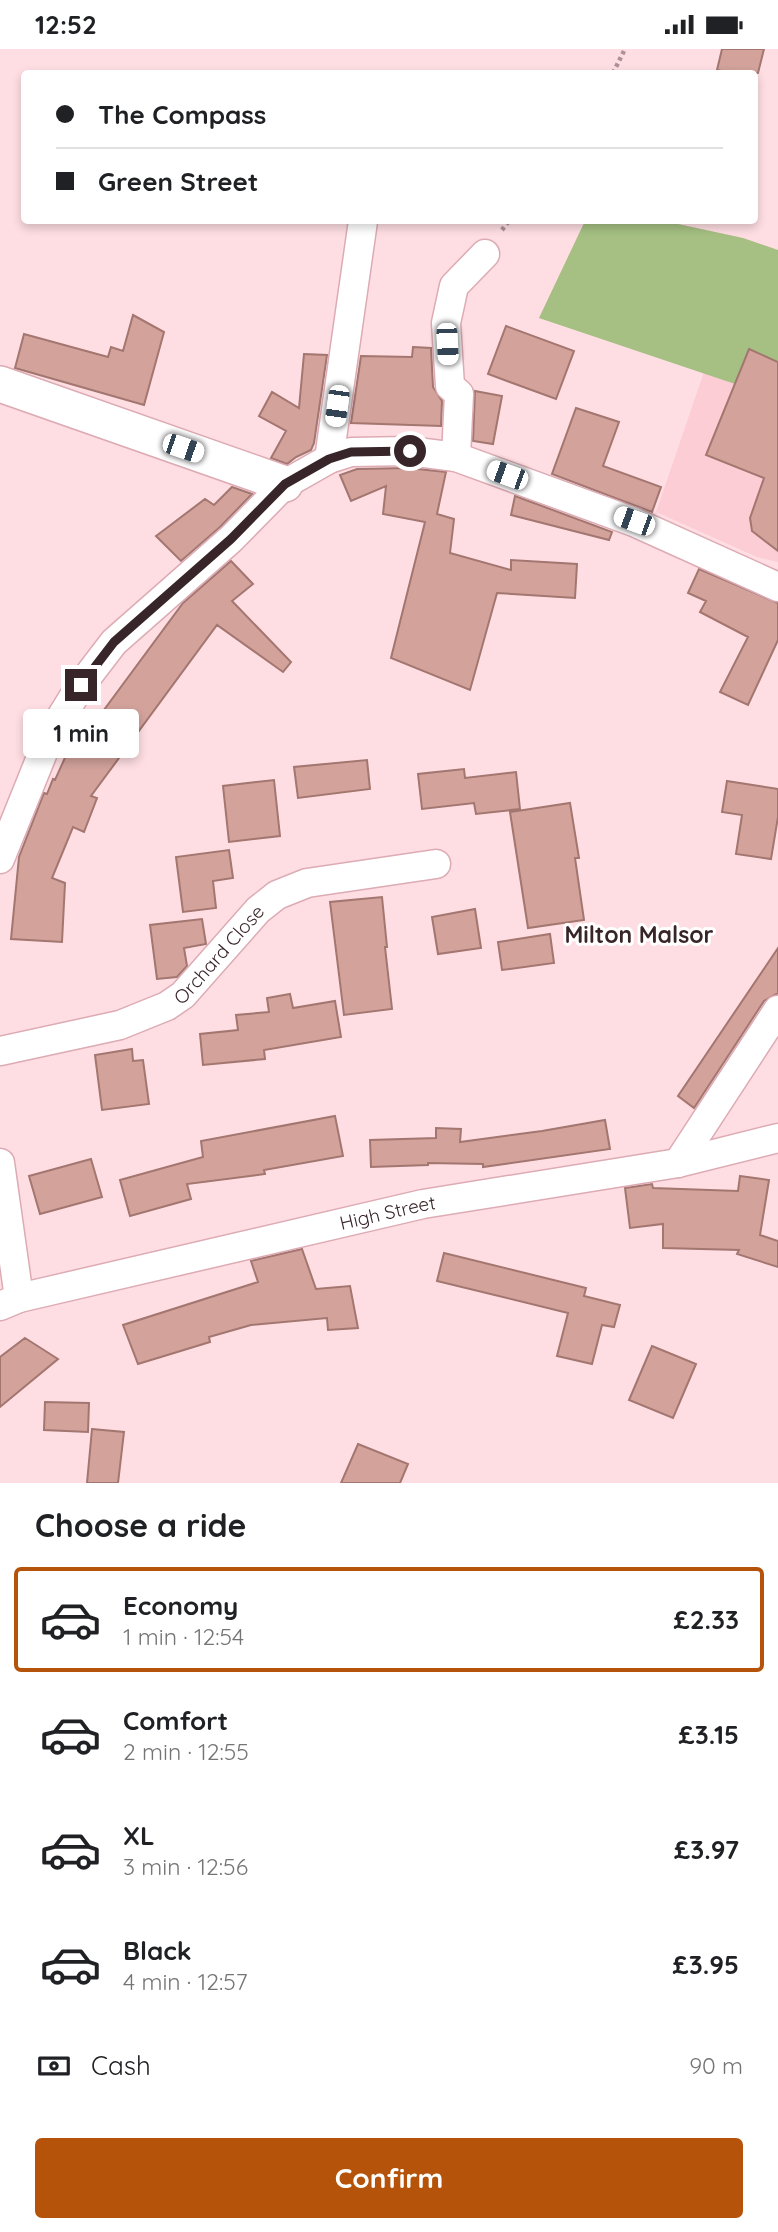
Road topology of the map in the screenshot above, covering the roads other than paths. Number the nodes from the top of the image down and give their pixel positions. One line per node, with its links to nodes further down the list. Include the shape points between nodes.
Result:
1 (363, 224): 5 (street)
2 (485, 254): 4 (street, via 454,286 446,323 450,386 458,394)
3 (0, 384): 6 (street)
4 (456, 457): 5 (street, via 410,451 351,452); 7 (street, via 634,521)
5 (329, 459): 6 (street)
6 (285, 484): 8 (street, via 231,539 114,642 81,685 50,736)
7 (778, 587)
8 (0, 859)
9 (436, 865): 11 (street, Orchard Close, via 307,883 277,895 258,910 183,995 167,1006 120,1025)
10 (778, 1010): 14 (street)
11 (0, 1051)
12 (778, 1138): 14 (street, High Street)
13 (0, 1163): 15 (street)
14 (678, 1163): 15 (street, High Street, via 423,1204)
15 (9, 1302)

